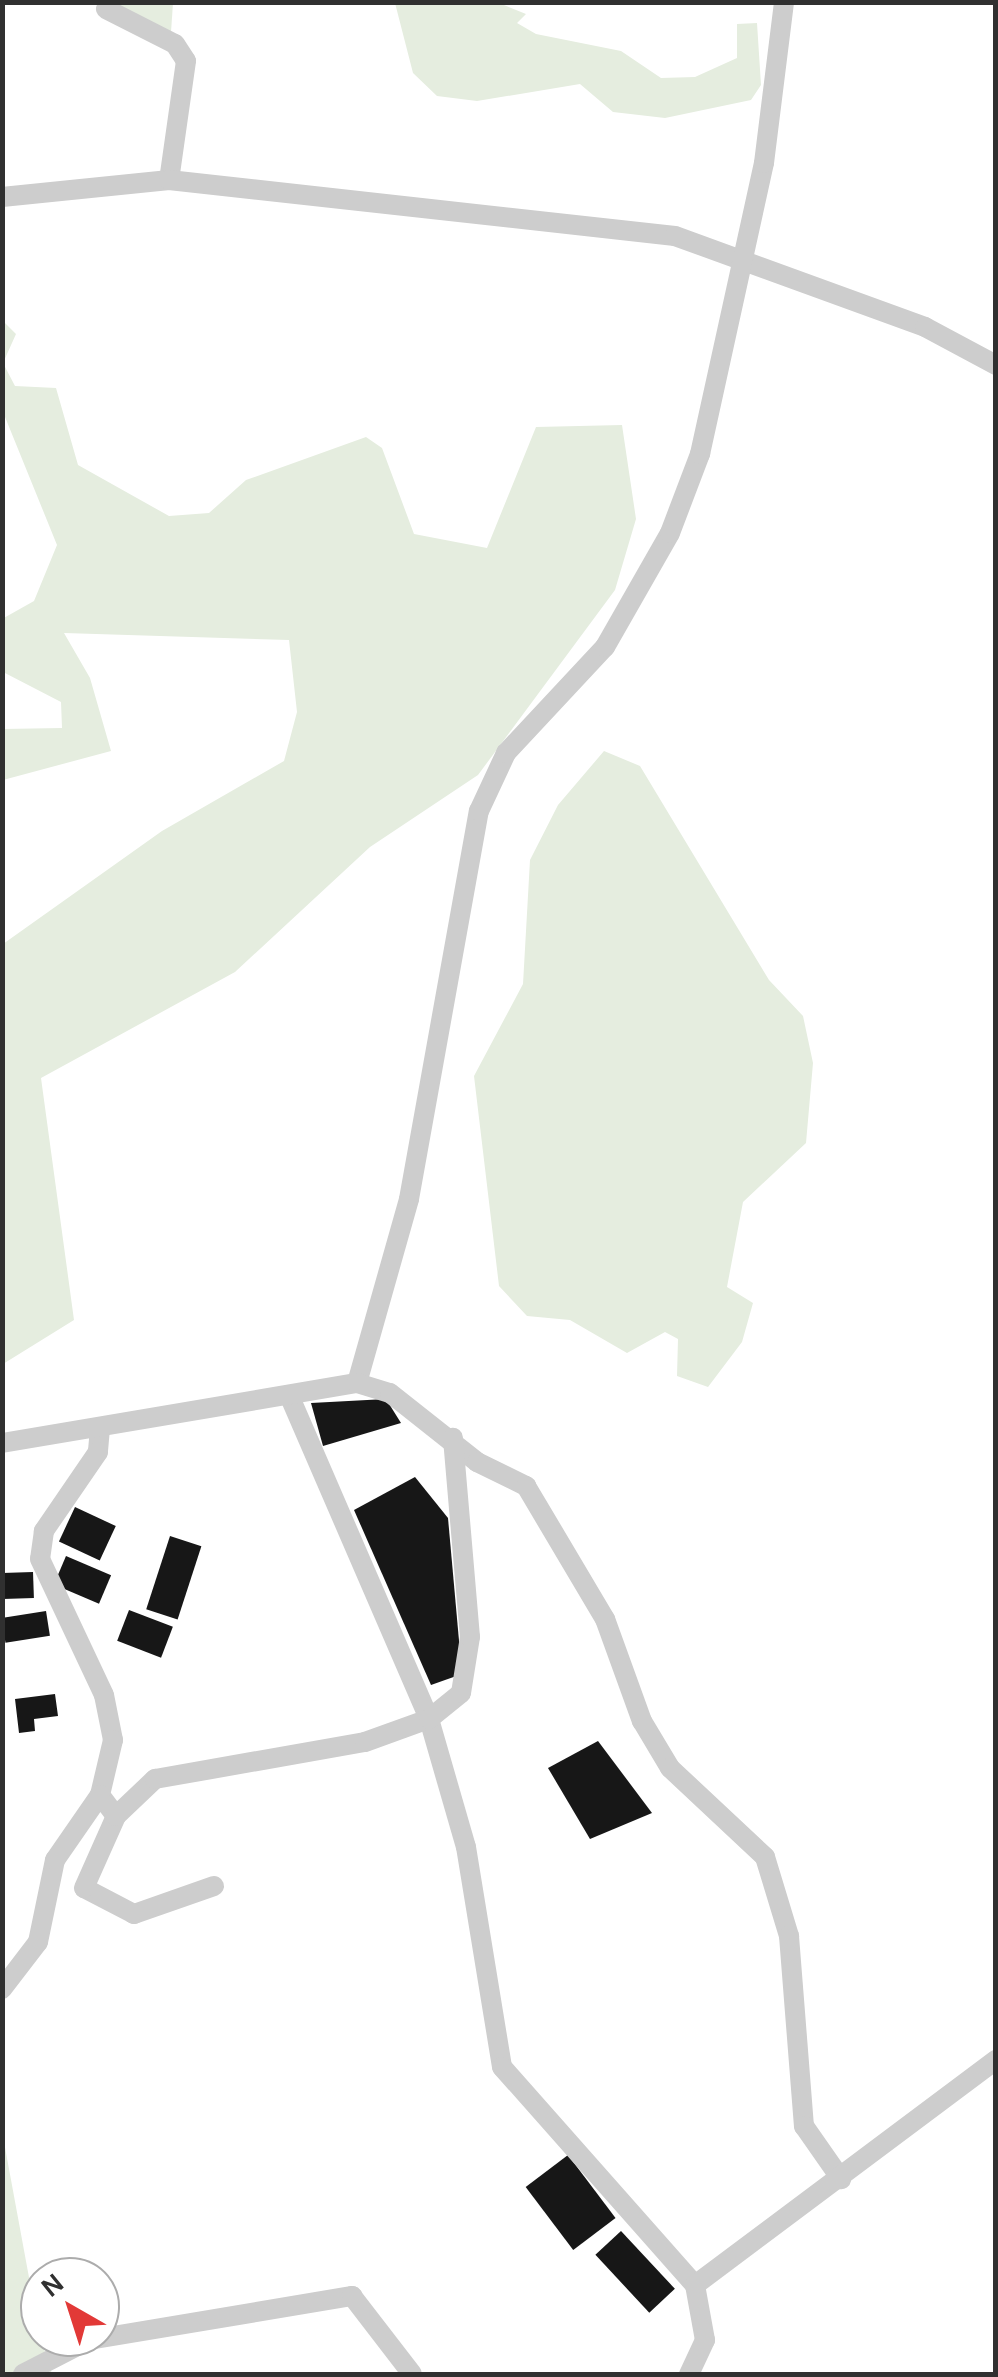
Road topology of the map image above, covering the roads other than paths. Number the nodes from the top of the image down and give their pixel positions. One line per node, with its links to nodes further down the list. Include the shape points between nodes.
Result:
1 (784, 2): 5 (street)
2 (106, 9): 3 (street, via 176,44 186,61)
3 (169, 180): 4 (street); 5 (street, via 675,236)
4 (2, 197)
5 (743, 256): 6 (street, via 925,327); 7 (street, via 700,454 670,533 622,620 506,754 479,811 408,1200)
6 (996, 365)
7 (356, 1382): 8 (street); 10 (street, via 390,1393)
8 (288, 1395): 9 (street); 12 (street)
9 (100, 1428): 11 (street); 13 (street, via 98,1452 44,1531 40,1559 104,1696 113,1740)
10 (453, 1438): 12 (street, via 469,1680); 18 (street, via 477,1462 518,1480 606,1619 642,1721 670,1768 765,1857 789,1936 804,2126)
11 (2, 1443)
12 (430, 1719): 14 (street, via 366,1742 155,1779); 19 (street, via 466,1846 502,2067)
13 (100, 1795): 14 (street); 16 (street, via 55,1860 38,1942)
14 (116, 1816): 15 (street, via 84,1888 134,1914)
15 (214, 1886)
16 (2, 1989)
17 (996, 2060): 18 (street)
18 (842, 2179): 19 (street)
19 (695, 2285): 22 (street, via 706,2340)
20 (23, 2374): 21 (street, via 90,2340 352,2296)
21 (412, 2374)
22 (688, 2374)

